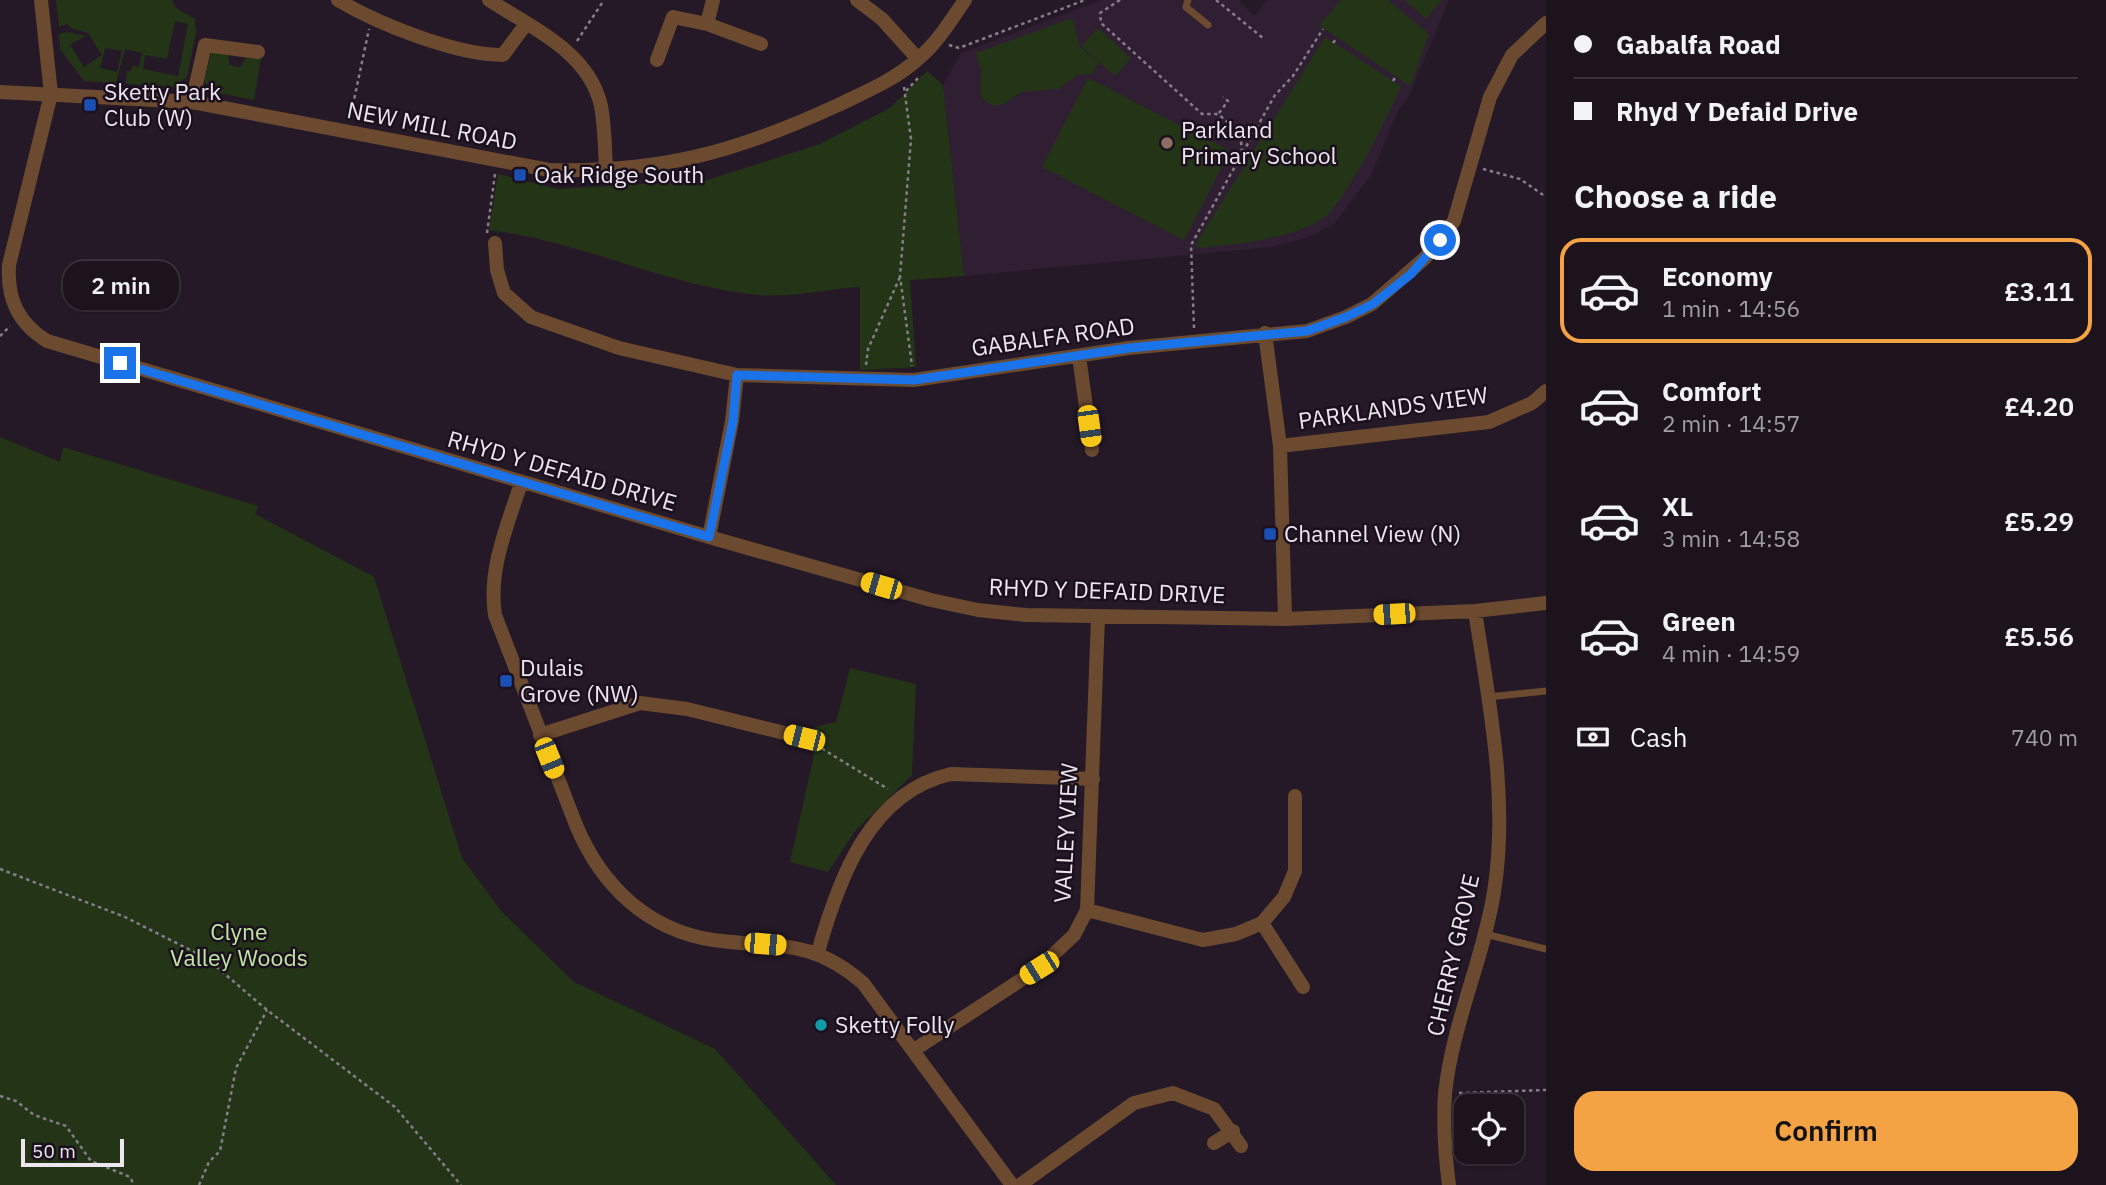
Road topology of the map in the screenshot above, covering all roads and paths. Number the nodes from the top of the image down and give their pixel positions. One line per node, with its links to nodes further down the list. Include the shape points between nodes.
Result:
1 (41, 0): 32 (street, RHYD Y DEFAID DRIVE)
2 (338, 0): 13 (street)
3 (489, 0): 15 (street)
4 (604, 0): 25 (path)
5 (713, 0): 16 (street)
6 (857, 0): 12 (street)
7 (965, 0): 21 (street, NEW MILL ROAD)
8 (1085, 0): 21 (path, via 959,48)
9 (1120, 0): 35 (path, via 1100,13 1101,23 1202,114)
10 (1188, 0): 17 (lane, via 1186,7)
11 (1216, 0): 19 (path)
12 (872, 5): 26 (street)
13 (371, 19): 15 (street, via 492,55 503,55); 36 (path)
14 (1546, 23): 39 (street, GABALFA ROAD, via 1512,55 1490,97)
15 (526, 24): 25 (street)
16 (707, 24): 23 (street); 27 (street, via 673,17)
17 (1208, 24)
18 (1324, 29): 37 (path, via 1275,95)
19 (1263, 38)
20 (1337, 38): 22 (path)
21 (936, 41): 26 (street, NEW MILL ROAD)
22 (1334, 43)
23 (761, 44)
24 (258, 52): 34 (street, via 205,45)
25 (569, 52): 40 (street, via 584,69 600,105)
26 (918, 59): 28 (street, NEW MILL ROAD)
27 (657, 60)
28 (902, 72): 40 (street, NEW MILL ROAD, via 746,144 686,161); 44 (path, via 911,139)
29 (1395, 76): 30 (path)
30 (1392, 81)
31 (0, 92): 32 (street, NEW MILL ROAD)
32 (51, 94): 34 (street, NEW MILL ROAD); 54 (street, RHYD Y DEFAID DRIVE, via 9,265 11,302 34,332 67,348)
33 (1223, 97): 35 (path, via 1227,101)
34 (192, 102): 36 (street, NEW MILL ROAD)
35 (1218, 114): 37 (path, via 1240,132)
36 (348, 133): 38 (street, NEW MILL ROAD)
37 (1242, 154): 46 (path, via 1191,245)
38 (497, 161): 40 (street, NEW MILL ROAD, via 549,170); 42 (path)
39 (1470, 166): 41 (path, via 1520,179); 45 (street, GABALFA ROAD, via 1454,221 1395,287 1346,317 1307,331)
40 (606, 172)
41 (1546, 197)
42 (486, 230)
43 (495, 243): 48 (street, GABALFA ROAD, via 504,293 531,317 620,348)
44 (900, 276): 49 (path, via 868,349); 50 (path)
45 (1265, 334): 46 (street, GABALFA ROAD); 52 (street)
46 (1195, 342): 47 (street, GABALFA ROAD)
47 (1079, 356): 50 (street, GABALFA ROAD); 53 (street)
48 (737, 375): 49 (street, GABALFA ROAD); 55 (street, via 733,421)
49 (864, 379): 50 (street, GABALFA ROAD)
50 (914, 380)
51 (1546, 391): 52 (street, PARKLANDS VIEW, via 1532,403 1489,422)
52 (1280, 446): 59 (street)
53 (1092, 450)
54 (521, 483): 55 (street, RHYD Y DEFAID DRIVE); 62 (street, via 491,592 495,615)
55 (709, 537): 58 (street, RHYD Y DEFAID DRIVE, via 978,610)
56 (1546, 603): 57 (street, RHYD Y DEFAID DRIVE)
57 (1475, 611): 59 (street, RHYD Y DEFAID DRIVE); 61 (street, CHERRY GROVE)
58 (1098, 617): 59 (street, RHYD Y DEFAID DRIVE); 64 (street, VALLEY VIEW)
59 (1285, 619)
60 (1546, 691): 61 (lane)
61 (1489, 697): 70 (street, CHERRY GROVE, via 1499,844)
62 (540, 735): 63 (street, via 639,703 687,709); 72 (street, via 588,853 626,900 681,933)
63 (804, 738): 65 (path)
64 (1093, 779): 65 (street, via 951,774 929,779); 68 (street, VALLEY VIEW)
65 (900, 796): 72 (street, via 852,857 834,894)
66 (1295, 796): 69 (street, via 1295,871 1284,897)
67 (0, 869): 74 (path, via 125,917 206,958)
68 (1087, 911): 69 (street, via 1203,940); 75 (street, VALLEY VIEW, via 1074,935 1039,968)
69 (1262, 923): 73 (street)
70 (1485, 934): 71 (lane); 77 (street, CHERRY GROVE)
71 (1546, 949)
72 (818, 952): 75 (street, via 863,983)
73 (1303, 987)
74 (267, 1010): 84 (path, via 236,1068 220,1151 209,1162); 85 (path, via 395,1107)
75 (914, 1050): 82 (street)
76 (1546, 1090): 77 (path)
77 (1446, 1093): 87 (street, CHERRY GROVE, via 1444,1152)
78 (0, 1096): 83 (path, via 66,1126 91,1161 130,1177)
79 (1233, 1131): 80 (street); 81 (street); 86 (street, via 1214,1109 1173,1093 1134,1103)
80 (1214, 1143)
81 (1241, 1146)
82 (1007, 1183)
83 (134, 1185)
84 (199, 1185)
85 (461, 1185)
86 (1020, 1185)
87 (1449, 1185)

